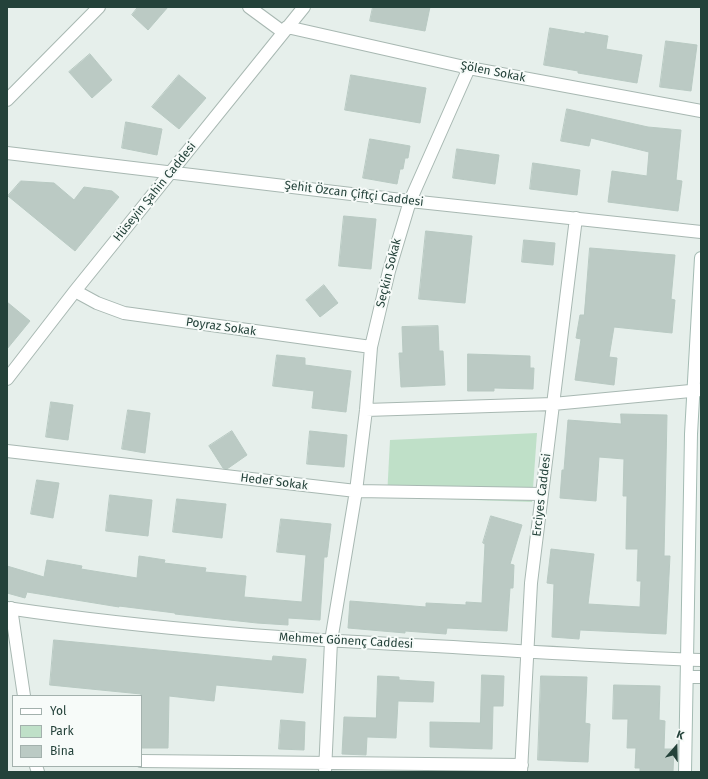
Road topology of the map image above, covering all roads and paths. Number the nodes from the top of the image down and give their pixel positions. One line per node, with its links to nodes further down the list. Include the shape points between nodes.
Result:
1 (99, 7): 6 (street)
2 (249, 7): 4 (street)
3 (304, 7): 4 (street, Hüseyin Şahin Caddesi)
4 (285, 30): 5 (street, Şölen Sokak); 9 (street, Hüseyin Şahin Caddesi)
5 (469, 68): 7 (street, Şölen Sokak); 10 (street, Seçkin Sokak)
6 (7, 100)
7 (701, 111)
8 (7, 153): 9 (street, Şehit Özcan Çiftçi Caddesi)
9 (171, 172): 10 (street, Şehit Özcan Çiftçi Caddesi); 14 (street, Hüseyin Şahin Caddesi)
10 (410, 201): 11 (street, Şehit Özcan Çiftçi Caddesi); 15 (street, Seçkin Sokak)
11 (576, 218): 12 (street, Şehit Özcan Çiftçi Caddesi); 18 (street, Erciyes Caddesi)
12 (701, 232)
13 (701, 258): 17 (street)
14 (75, 291): 15 (street, Poyraz Sokak, via 124,313); 16 (street, Hüseyin Şahin Caddesi)
15 (371, 347): 19 (street, Seçkin Sokak)
16 (7, 379)
17 (697, 390): 18 (street); 26 (street, via 691,434)
18 (553, 404): 19 (street); 22 (street, Erciyes Caddesi)
19 (366, 410): 21 (street, Seçkin Sokak)
20 (7, 451): 21 (street, Hedef Sokak)
21 (356, 491): 22 (street, Hedef Sokak); 24 (street, Seçkin Sokak)
22 (542, 494): 25 (street, Erciyes Caddesi, via 531,583)
23 (9, 608): 24 (street, Mehmet Gönenç Caddesi, via 171,628); 30 (street)
24 (331, 641): 25 (street, Mehmet Gönenç Caddesi); 32 (street, Seçkin Sokak)
25 (528, 651): 26 (street, Mehmet Gönenç Caddesi); 33 (street, Erciyes Caddesi)
26 (687, 659): 27 (street, Mehmet Gönenç Caddesi); 28 (street)
27 (701, 660)
28 (687, 677): 29 (street); 34 (street)
29 (701, 677)
30 (24, 695)
31 (142, 761): 32 (street)
32 (325, 767): 33 (street)
33 (522, 769)
34 (685, 772)

